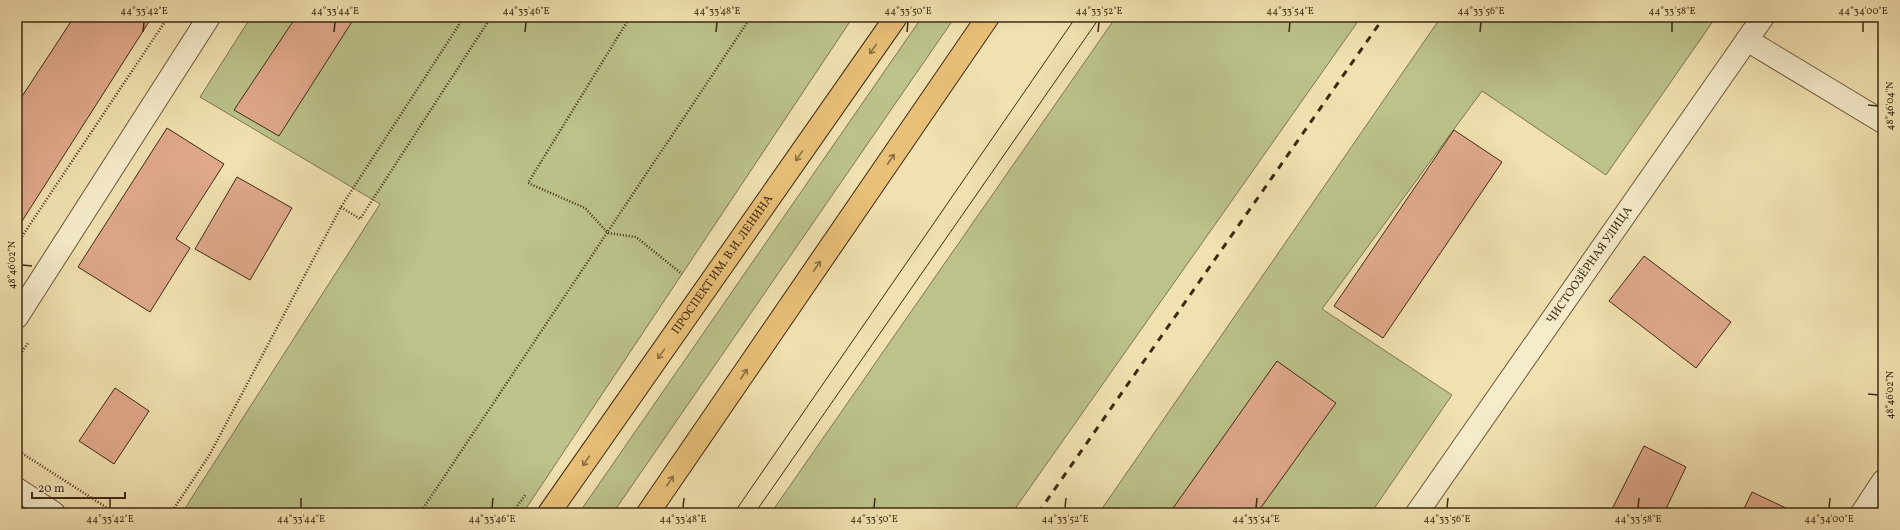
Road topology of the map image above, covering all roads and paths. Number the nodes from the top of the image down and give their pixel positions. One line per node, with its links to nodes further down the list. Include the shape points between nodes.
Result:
1 (168, 17): 14 (path)
2 (209, 17): 16 (street)
3 (464, 17): 12 (path)
4 (491, 17): 12 (path, via 360,219)
5 (630, 17): 13 (path, via 528,183 586,208)
6 (751, 17): 13 (path)
7 (896, 17): 24 (main road, ПРОСПЕКТ ИМ. В.И. ЛЕНИНА, one-way to 24)
8 (988, 17): 25 (main road, one-way to 8)
9 (1763, 17): 10 (street, ЧИСТООЗЁРНАЯ УЛИЦА)
10 (1747, 40): 11 (street); 26 (street, ЧИСТООЗЁРНАЯ УЛИЦА)
11 (1883, 122)
12 (341, 207): 22 (path, via 210,454)
13 (608, 233): 15 (path, via 636,237); 23 (path)
14 (17, 244)
15 (686, 277)
16 (17, 317)
17 (17, 450): 21 (path)
18 (1883, 481): 27 (street)
19 (17, 489): 20 (street)
20 (54, 513)
21 (115, 513)
22 (171, 513)
23 (420, 513)
24 (550, 513)
25 (648, 513)
26 (1417, 513)
27 (1862, 513)

